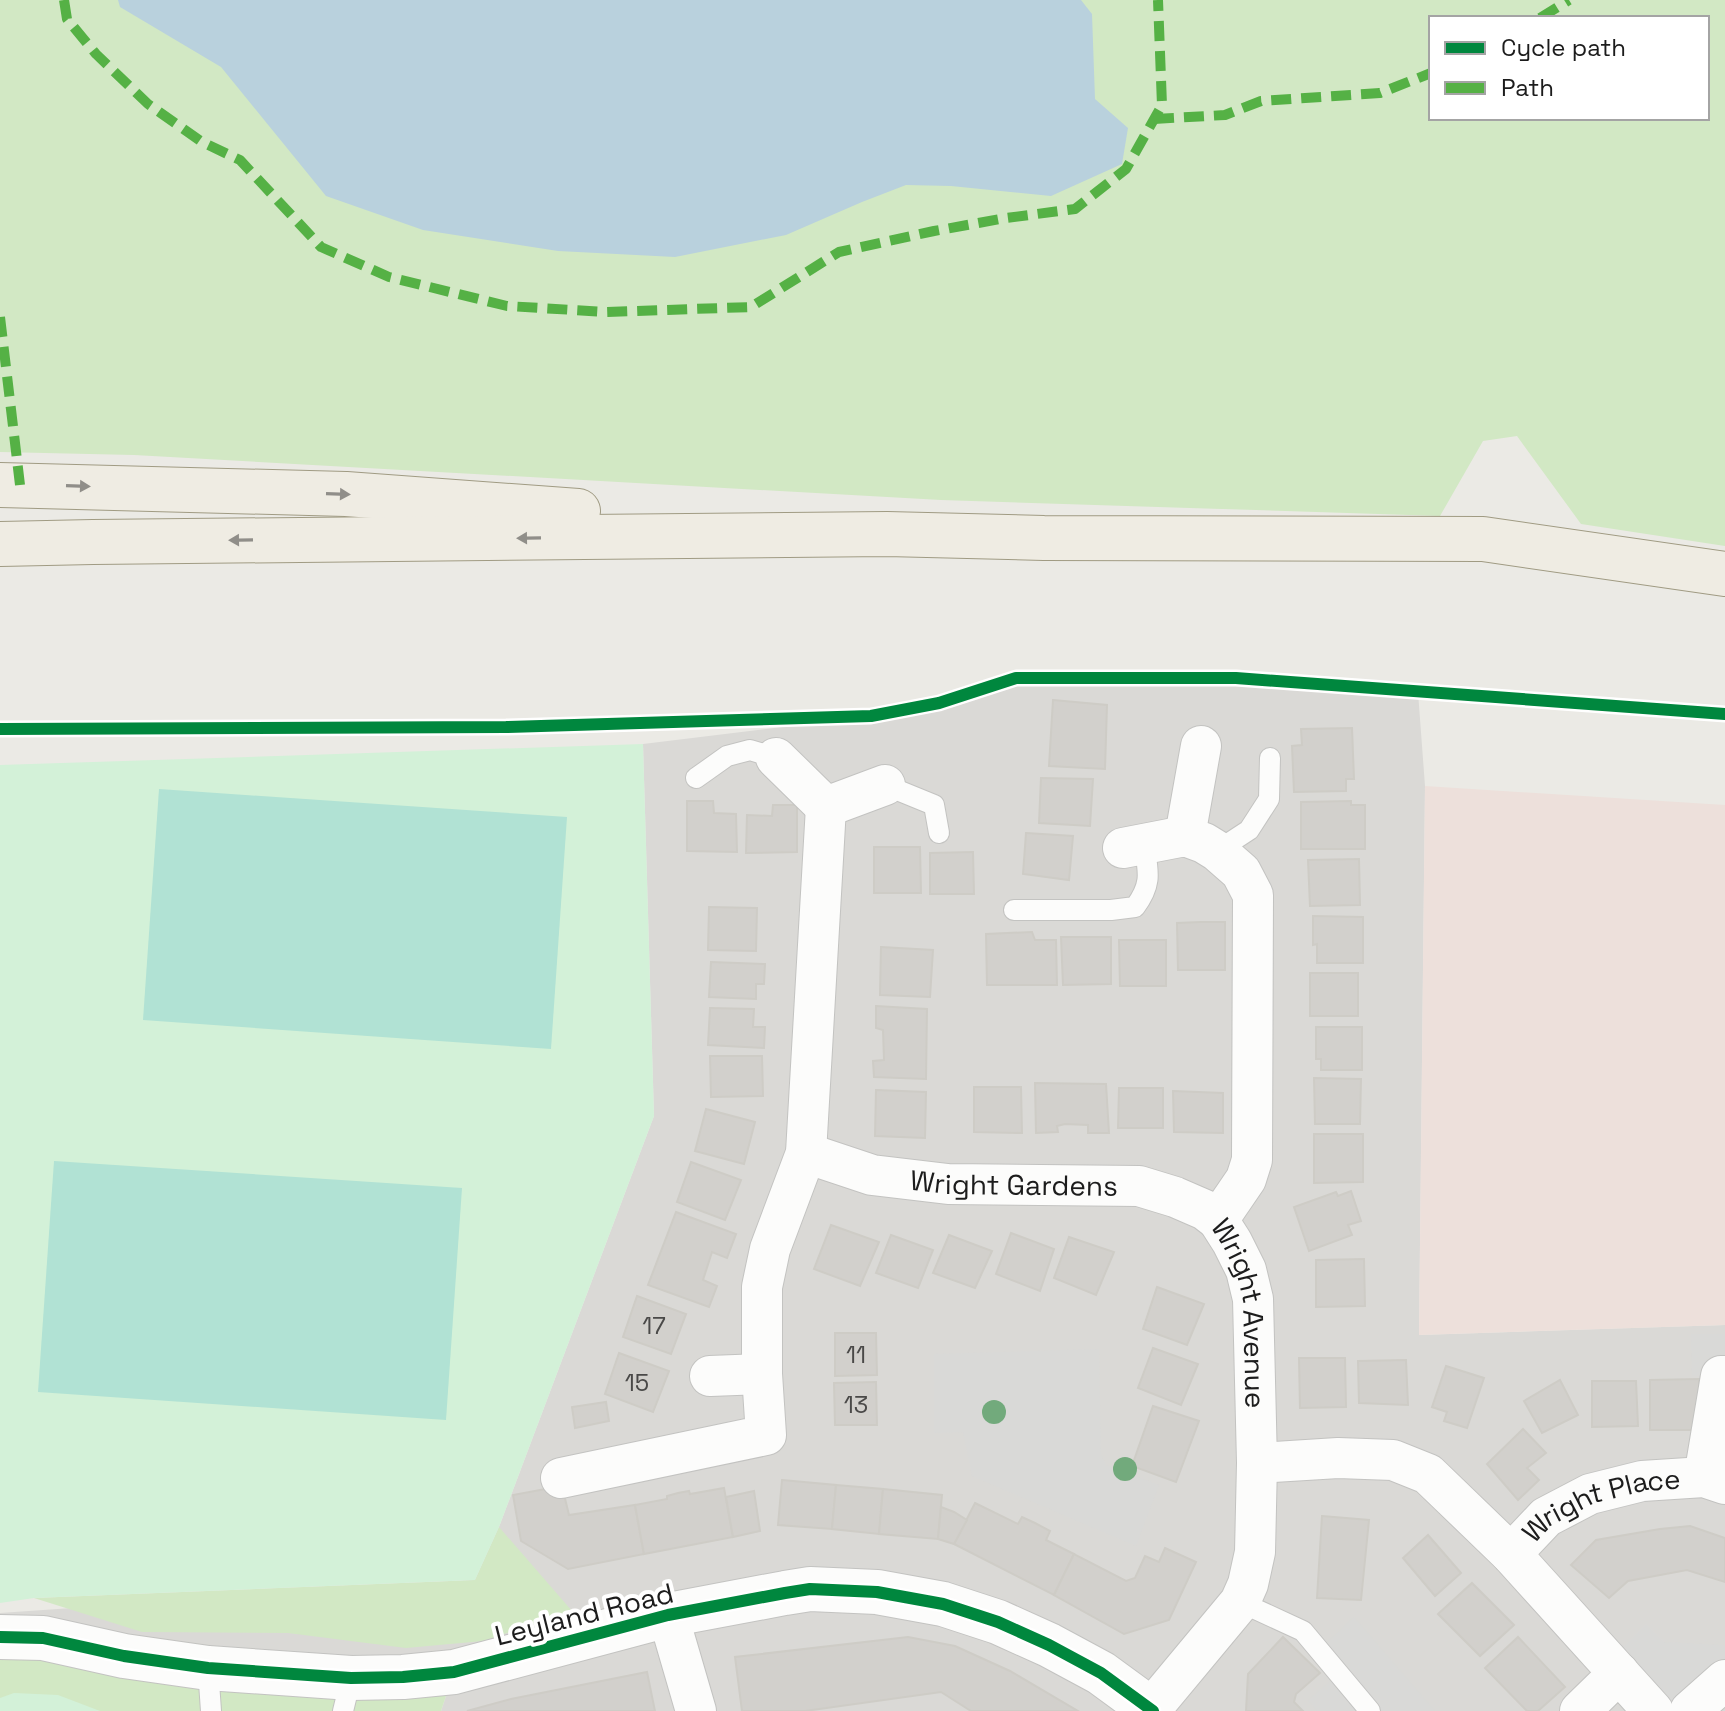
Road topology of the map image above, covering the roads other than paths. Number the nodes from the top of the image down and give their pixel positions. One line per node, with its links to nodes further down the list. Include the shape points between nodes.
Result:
1 (0, 485): 2 (main road, one-way to 2, via 346,494)
2 (887, 534): 3 (main road, one-way to 3); 4 (main road, via 1483,539)
3 (0, 544)
4 (1725, 574)
5 (1201, 746): 12 (street)
6 (776, 758): 8 (lane, via 750,750 727,756); 10 (street)
7 (1270, 758): 12 (lane, via 1269,799 1249,830)
8 (696, 778)
9 (885, 785): 10 (street); 11 (lane, via 934,805)
10 (826, 807): 15 (street)
11 (939, 833)
12 (1201, 843): 13 (street); 16 (street, Wright Avenue, via 1241,872 1253,895 1252,1160 1246,1179)
13 (1133, 846): 14 (lane, via 1148,875 1146,892 1135,907)
14 (1014, 910)
15 (806, 1153): 16 (street, Wright Gardens, via 872,1175 948,1184 1139,1186 1175,1197); 17 (street, via 770,1249 762,1287)
16 (1218, 1220): 20 (street, Wright Avenue, via 1246,1270 1253,1299)
17 (762, 1374): 18 (street); 21 (street, via 766,1435)
18 (710, 1376)
19 (1725, 1376): 22 (street, Wright Place)
20 (1257, 1463): 23 (street, Wright Place, via 1393,1460 1428,1474); 24 (street, Wright Avenue, via 1255,1552)
21 (561, 1478)
22 (1715, 1480): 23 (street, Wright Place, via 1642,1481 1590,1494 1546,1517)
23 (1511, 1554): 28 (street, Wright Place)
24 (1240, 1602): 31 (street, Wright Avenue); 34 (lane, via 1303,1631)
25 (668, 1615): 30 (street, Leyland Road, via 454,1672 403,1677); 31 (street, Leyland Road, via 810,1589 877,1592 943,1604 1049,1645 1101,1673); 33 (street)
26 (0, 1637): 27 (street, Leyland Road, via 43,1638)
27 (208, 1668): 30 (street, Leyland Road); 32 (lane)
28 (1619, 1673): 35 (street); 36 (street, Wright Place)
29 (1725, 1680): 37 (street)
30 (347, 1694)
31 (1152, 1710)
32 (211, 1711)
33 (696, 1711)
34 (1370, 1711)
35 (1580, 1711)
36 (1653, 1711)
37 (1690, 1711)

